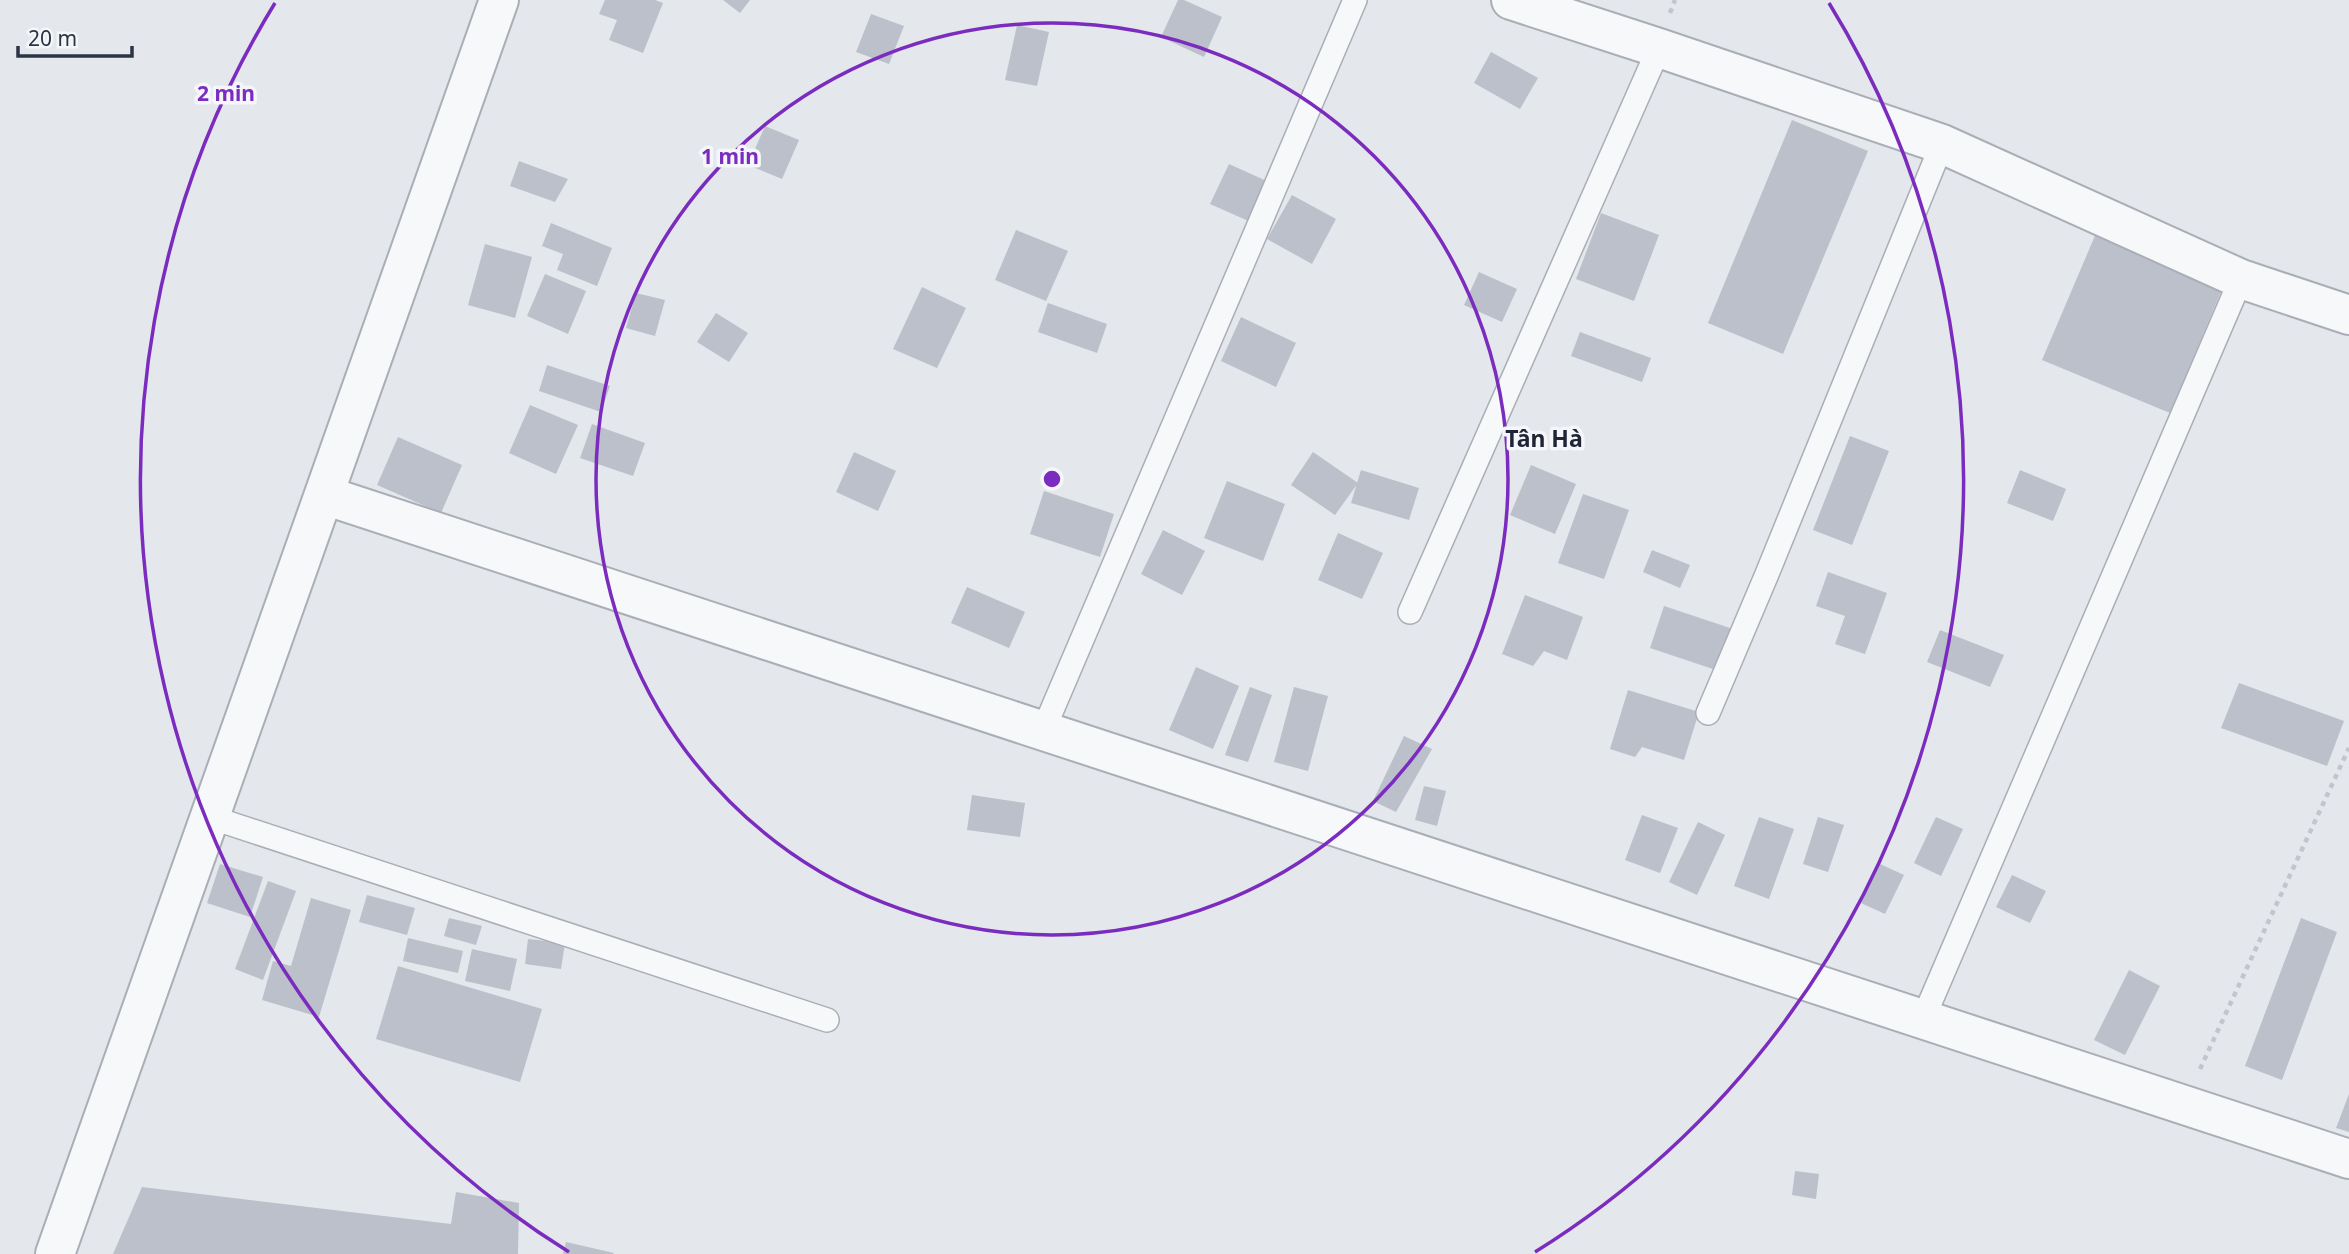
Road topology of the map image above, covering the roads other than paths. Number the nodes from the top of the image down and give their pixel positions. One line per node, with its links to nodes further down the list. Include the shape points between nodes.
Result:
1 (499, 0): 8 (street)
2 (1355, 0): 11 (lane)
3 (1511, 0): 4 (street)
4 (1659, 48): 5 (street); 9 (lane)
5 (1942, 144): 6 (street); 10 (lane)
6 (2241, 279): 7 (street); 13 (lane)
7 (2349, 315)
8 (324, 495): 11 (street); 12 (street)
9 (1410, 612)
10 (1708, 713)
11 (1043, 731): 13 (street)
12 (210, 817): 14 (lane); 16 (street)
13 (1923, 1019): 15 (street)
14 (827, 1020)
15 (2349, 1159)
16 (55, 1254)

